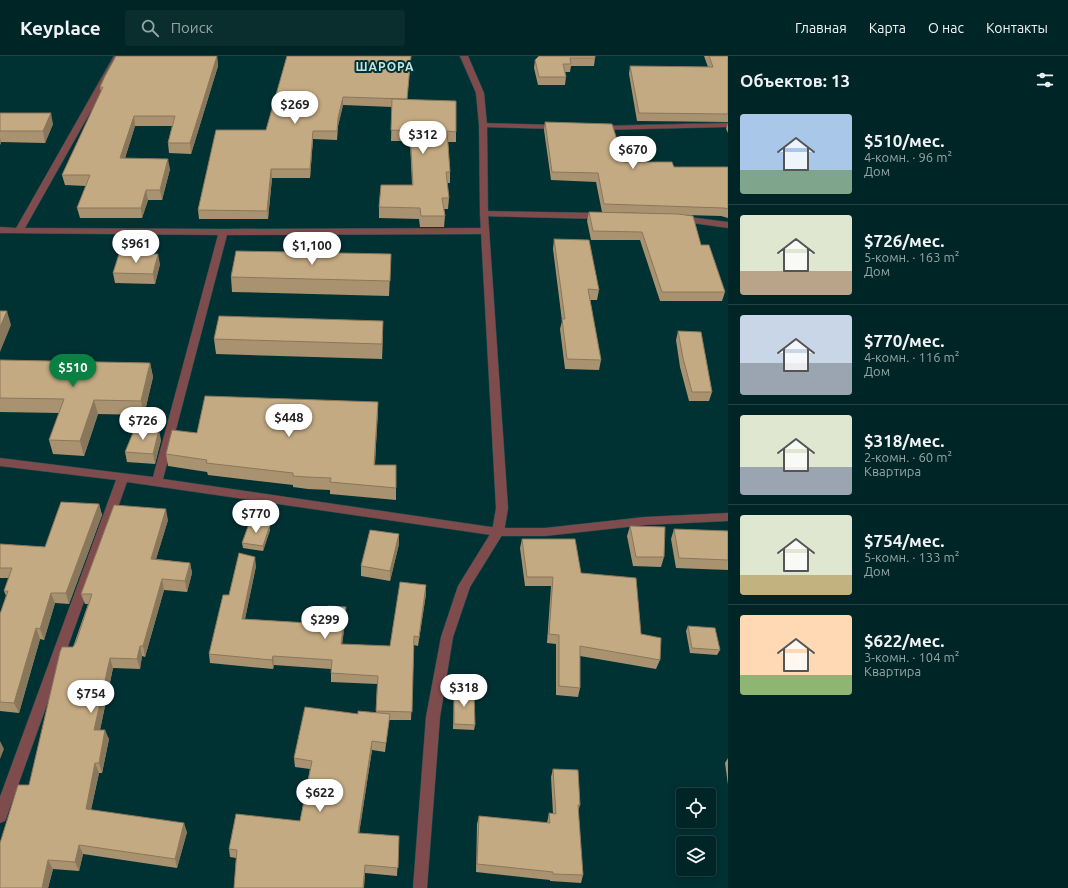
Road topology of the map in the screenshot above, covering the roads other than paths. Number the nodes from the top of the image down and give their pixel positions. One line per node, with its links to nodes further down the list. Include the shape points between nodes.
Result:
1 (118, 56): 12 (street)
2 (464, 56): 4 (street, via 480,93)
3 (728, 124): 6 (street)
4 (483, 126): 5 (street); 7 (street)
5 (570, 128)
6 (593, 128)
7 (484, 214): 8 (street); 13 (street)
8 (613, 216)
9 (676, 218): 10 (street)
10 (728, 225)
11 (0, 230): 12 (street)
12 (19, 230): 14 (street)
13 (485, 231): 14 (street); 19 (street, via 502,508)
14 (223, 232): 17 (street)
15 (0, 462): 16 (street)
16 (123, 477): 17 (street); 20 (street)
17 (157, 482): 19 (street)
18 (728, 517): 19 (street, via 645,521 545,532)
19 (498, 532): 21 (street, via 464,586 447,638 433,717)
20 (0, 816)
21 (420, 888)

